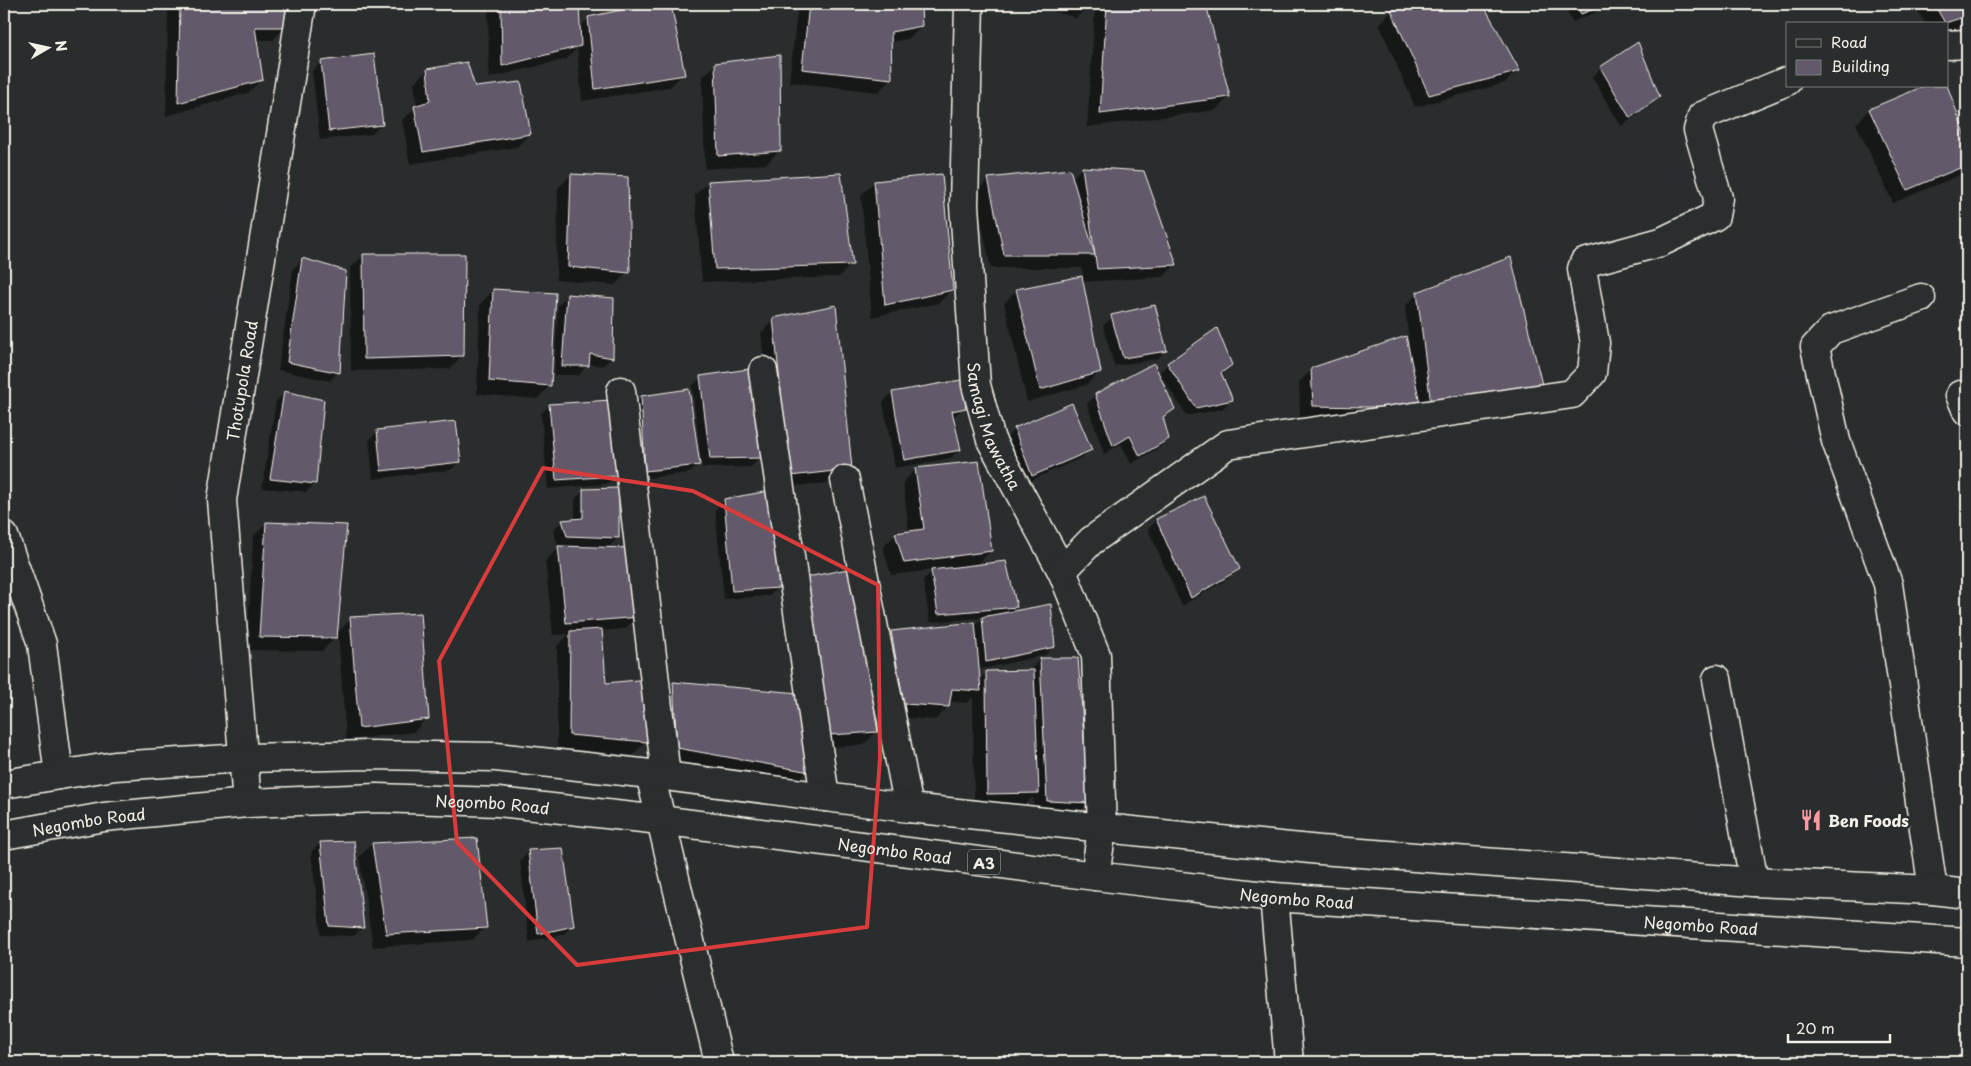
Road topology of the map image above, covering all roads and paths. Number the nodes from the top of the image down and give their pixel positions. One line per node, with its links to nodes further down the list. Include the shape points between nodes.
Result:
1 (302, 4): 13 (main road, Thotupola Road, via 222,500)
2 (969, 4): 11 (main road, Samagi Mawatha, via 964,205 976,385 991,440)
3 (1967, 44): 4 (main road)
4 (1948, 45)
5 (1786, 81): 11 (main road, via 1702,116 1698,130 1718,198 1715,216 1661,242 1584,263 1582,269 1595,343 1592,373 1572,394 1228,444 1091,541)
6 (1921, 298): 25 (main road, via 1831,330 1815,346 1836,441 1888,584)
7 (764, 371): 17 (main road)
8 (621, 391): 15 (main road)
9 (845, 480): 19 (main road)
10 (4, 536): 14 (main road, via 42,644)
11 (1062, 571): 21 (main road, Samagi Mawatha, via 1096,655)
12 (1717, 679): 24 (main road)
13 (245, 758): 14 (main road, via 115,766); 15 (main road, via 496,757); 18 (main road, Thotupola Road)
14 (59, 775): 16 (main road)
15 (658, 775): 17 (main road); 20 (main road)
16 (4, 784)
17 (825, 797): 19 (main road)
18 (247, 803): 20 (main road, Negombo Road / A3, via 377,798 498,802); 22 (main road, Negombo Road / A3, via 104,817)
19 (909, 808): 21 (main road)
20 (660, 820): 23 (main road, Negombo Road / A3); 29 (main road)
21 (1102, 829): 23 (main road, Samagi Mawatha); 24 (main road, via 1320,850)
22 (4, 835)
23 (1095, 876): 27 (main road, Negombo Road / A3)
24 (1754, 882): 25 (main road)
25 (1933, 890): 26 (main road)
26 (1967, 894)
27 (1274, 898): 28 (main road, Negombo Road / A3); 30 (main road)
28 (1967, 942)
29 (719, 1062)
30 (1289, 1062)

